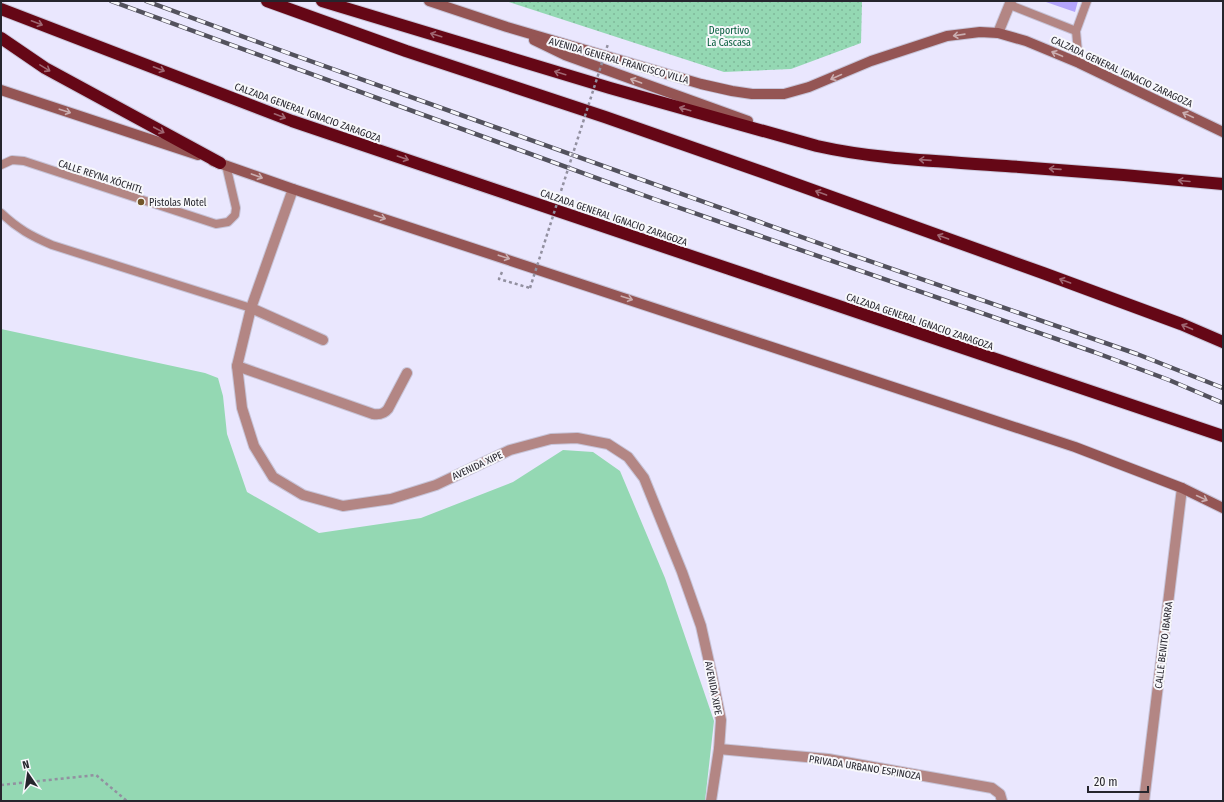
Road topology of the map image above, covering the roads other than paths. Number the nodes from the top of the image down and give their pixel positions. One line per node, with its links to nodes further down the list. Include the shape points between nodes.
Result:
1 (268, 1): 23 (highway, one-way to 1, via 1043,273 772,176)
2 (322, 1): 15 (highway, one-way to 2, via 610,88)
3 (429, 1): 7 (main road)
4 (1087, 1): 8 (lane)
5 (1010, 3): 8 (lane); 9 (street)
6 (1, 9): 26 (highway, CALZADA GENERAL IGNACIO ZARAGOZA, one-way to 26, via 292,121)
7 (507, 27): 13 (main road, AVENIDA GENERAL FRANCISCO VILLA); 15 (main road, one-way to 7, via 565,55)
8 (1076, 31): 11 (lane)
9 (998, 33): 11 (main road, CALZADA GENERAL IGNACIO ZARAGOZA, one-way to 9, via 1026,41); 13 (main road, CALZADA GENERAL IGNACIO ZARAGOZA, one-way to 13, via 980,32 947,36 871,61 809,88 784,94)
10 (1, 38): 16 (highway, one-way to 16, via 45,68)
11 (1079, 63): 14 (main road, CALZADA GENERAL IGNACIO ZARAGOZA, one-way to 11)
12 (1, 90): 16 (main road, one-way to 16)
13 (732, 91)
14 (1223, 132)
15 (817, 146): 18 (highway, one-way to 15, via 894,158)
16 (223, 164): 17 (lane, CALLE REYNA XÓCHITL, via 236,208 235,215 228,222 216,224 24,161 12,160); 19 (main road, one-way to 19)
17 (1, 165)
18 (1223, 184)
19 (293, 189): 21 (street, AVENIDA XIPE); 27 (main road, one-way to 27, via 1075,447)
20 (1, 213): 21 (lane, via 31,236 52,245)
21 (251, 308): 22 (street); 24 (street, AVENIDA XIPE)
22 (323, 340)
23 (1223, 342)
24 (237, 366): 25 (street, via 379,415 385,413); 29 (street, AVENIDA XIPE, via 242,408 250,434 272,477 304,495 343,506 399,497 436,485 510,450 551,439 578,438 608,444 628,457 644,478 682,572 700,626 721,720)
25 (407, 373)
26 (1223, 436)
27 (1182, 488): 28 (main road, one-way to 28); 32 (street, CALLE BENITO IBARRA)
28 (1223, 508)
29 (719, 749): 30 (street, AVENIDA XIPE); 31 (street, PRIVADA URBANO ESPINOZA, via 828,760 992,788 1000,794)
30 (711, 801)
31 (1002, 801)
32 (1144, 801)

